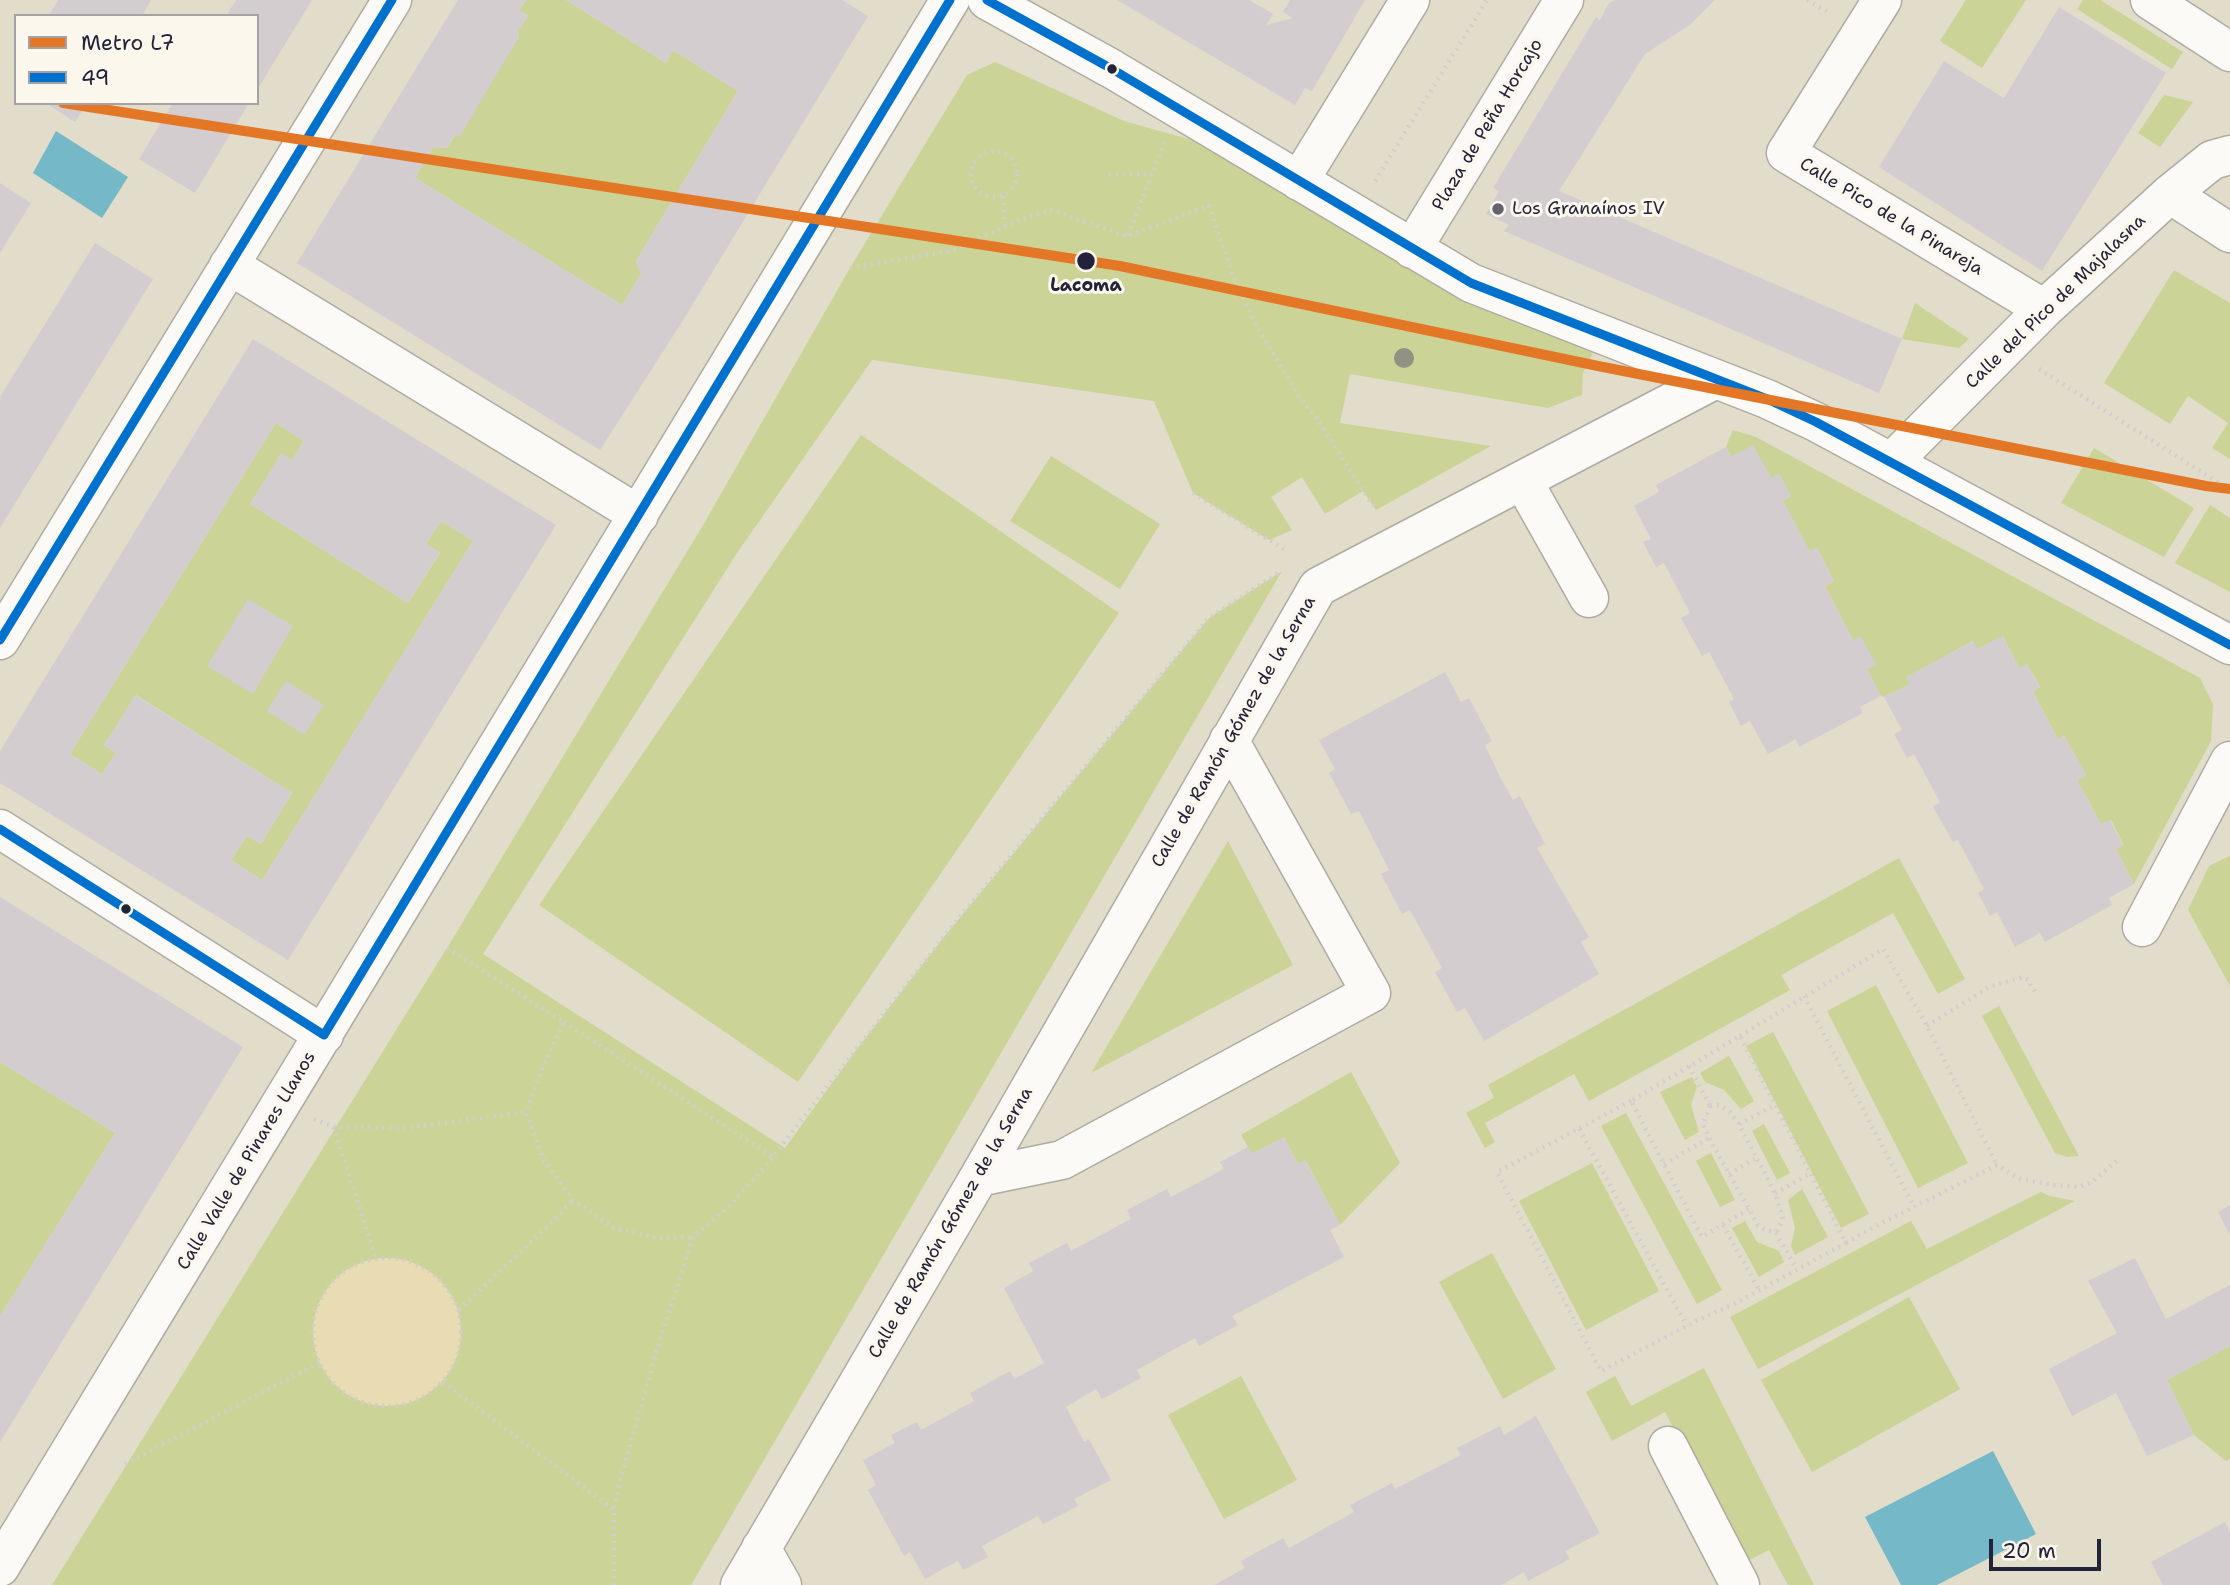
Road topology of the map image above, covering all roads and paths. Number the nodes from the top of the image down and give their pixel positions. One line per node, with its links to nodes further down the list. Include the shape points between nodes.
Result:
1 (392, 0): 22 (street)
2 (950, 0): 32 (street, Calle Valle de Pinares Llanos)
3 (987, 0): 10 (street)
4 (1410, 0): 14 (street)
5 (1487, 0): 17 (path)
6 (1564, 0): 21 (street, Plaza de Peña Horcajo)
7 (1882, 0): 24 (street, Calle Pico de la Pinareja, via 1786,153)
8 (2150, 0): 9 (street)
9 (2230, 52)
10 (1178, 109): 12 (path); 14 (street)
11 (2230, 155): 15 (street, Calle del Pico de Majalasna, via 2213,160)
12 (1152, 174): 13 (path); 20 (path)
13 (1109, 175)
14 (1299, 181): 17 (street)
15 (2170, 194): 19 (street); 24 (street, Calle del Pico de Majalasna)
16 (1003, 196): 16 (path, via 986,197 973,186 970,170 978,156 993,149 1009,154 1018,169 1015,185); 18 (path)
17 (1354, 215): 21 (street)
18 (1005, 226): 20 (path, via 1051,209); 23 (path, via 954,250)
19 (2230, 233)
20 (1127, 236): 31 (path, via 1209,206 1257,327)
21 (1412, 249): 26 (street, via 1471,283)
22 (229, 265): 32 (street); 36 (street)
23 (850, 268)
24 (2044, 309): 27 (street, Calle del Pico de Majalasna)
25 (2048, 375): 29 (path)
26 (1716, 379): 27 (street, via 1816,422); 28 (street, Calle de Ramón Gómez de la Serna)
27 (1892, 462): 37 (street)
28 (1524, 481): 35 (street); 38 (street, Calle de Ramón Gómez de la Serna, via 1318,587)
29 (2230, 490)
30 (1193, 493): 33 (path)
31 (1376, 510)
32 (639, 515): 47 (street, Calle Valle de Pinares Llanos)
33 (1287, 551)
34 (1282, 571): 59 (path, via 1209,618 953,925)
35 (1589, 598)
36 (0, 640)
37 (2230, 645)
38 (1229, 740): 66 (street, Calle de Ramón Gómez de la Serna); 66 (street, via 1371,993 1062,1160)
39 (2230, 761): 41 (street)
40 (0, 829): 47 (street)
41 (2142, 927)
42 (447, 948): 45 (path)
43 (2036, 994): 46 (path, via 2023,977 2012,980 1990,987)
44 (1804, 996): 46 (path, via 1883,949); 48 (path); 69 (path)
45 (564, 1022): 54 (path); 59 (path)
46 (1927, 1026): 63 (path)
47 (324, 1035): 51 (street, Calle Valle de Pinares Llanos)
48 (1740, 1036): 49 (path); 52 (path)
49 (1689, 1066): 50 (path); 53 (path)
50 (1631, 1101): 57 (path); 62 (path)
51 (281, 1105): 56 (path); 86 (street, Calle Valle de Pinares Llanos)
52 (1775, 1105): 55 (path); 65 (path)
53 (1710, 1106): 55 (path, via 1726,1108); 58 (path, via 1703,1124)
54 (526, 1112): 56 (path, via 407,1128); 68 (path, via 543,1159)
55 (1739, 1124): 60 (path)
56 (334, 1127): 75 (path)
57 (1579, 1129): 79 (path); 79 (path, via 1497,1172 1601,1371)
58 (1709, 1139): 62 (path); 64 (path)
59 (773, 1157): 73 (path)
60 (1756, 1158): 64 (path); 67 (path)
61 (2119, 1159): 63 (path, via 2092,1182 2078,1187 2020,1179)
62 (1664, 1164): 71 (path, via 1702,1237)
63 (1997, 1165): 69 (path)
64 (1729, 1174): 70 (path)
65 (1810, 1174): 67 (path); 74 (path)
66 (979, 1177): 85 (street, Calle de Ramón Gómez de la Serna)
67 (1775, 1193): 72 (path, via 1783,1219)
68 (573, 1200): 73 (path, via 614,1228 658,1238); 78 (path)
69 (1914, 1207): 74 (path)
70 (1749, 1209): 71 (path); 72 (path, via 1761,1228)
71 (1723, 1225): 77 (path)
72 (1776, 1233): 76 (path)
73 (694, 1237): 84 (path, via 660,1339)
74 (1846, 1243): 76 (path)
75 (376, 1259): 78 (path, via 409,1261 426,1268 447,1286); 80 (path, via 337,1278 317,1305 312,1329)
76 (1797, 1269): 77 (path)
77 (1759, 1290): 79 (path)
78 (459, 1310): 81 (path, via 459,1354)
79 (1687, 1326)
80 (319, 1363): 81 (path, via 333,1385 355,1401 383,1408 415,1402); 83 (path)
81 (443, 1382): 84 (path)
82 (1668, 1446): 90 (street)
83 (125, 1464)
84 (614, 1510): 87 (path)
85 (761, 1548): 88 (street, Calle de Ramón Gómez de la Serna); 89 (street)
86 (0, 1567)
87 (614, 1585)
88 (740, 1585)
89 (782, 1585)
90 (1740, 1585)

